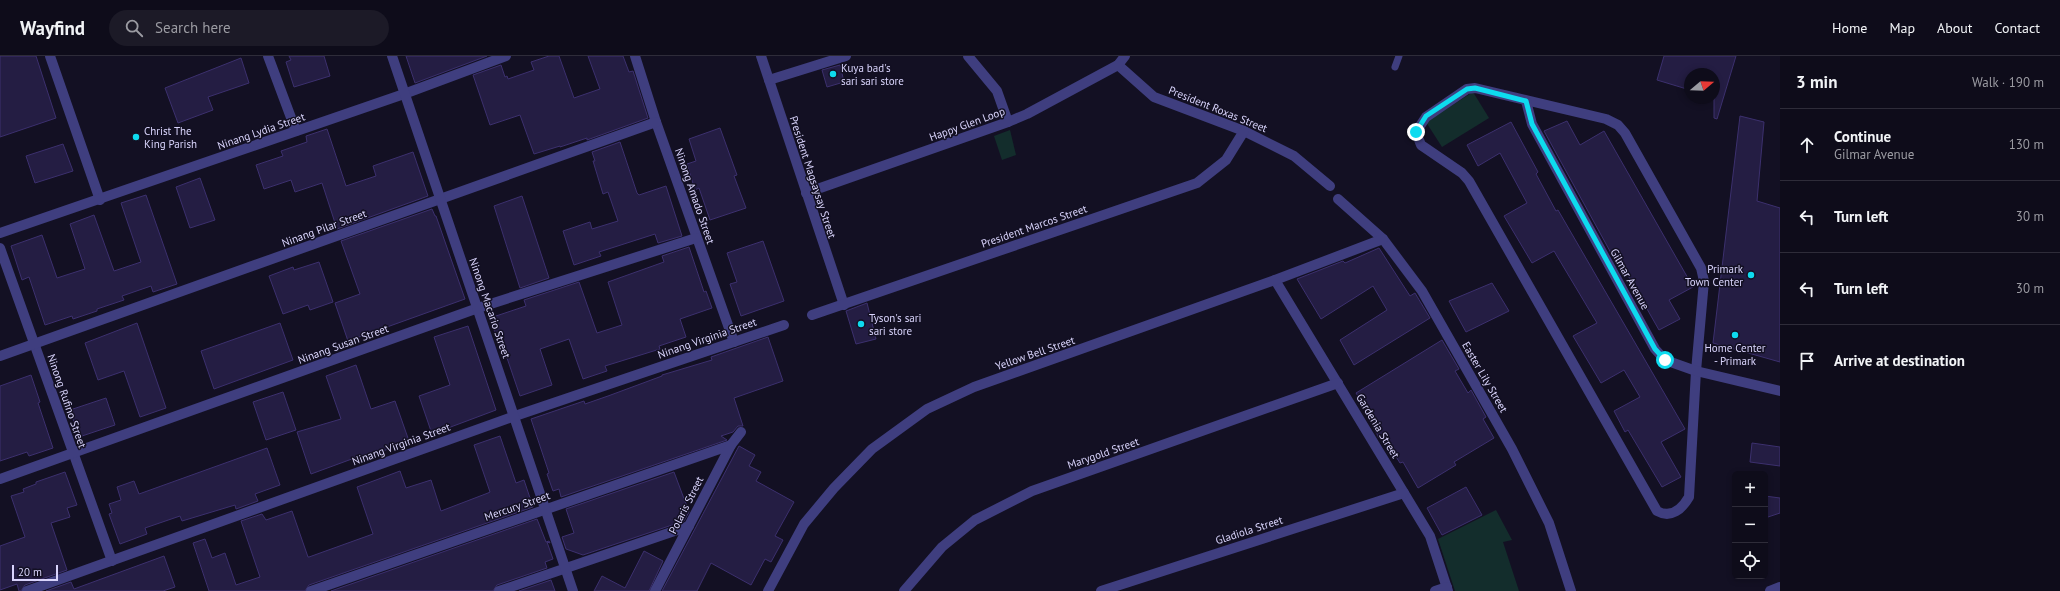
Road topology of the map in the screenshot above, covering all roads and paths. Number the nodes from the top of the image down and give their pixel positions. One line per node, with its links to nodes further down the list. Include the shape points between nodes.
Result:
1 (50, 56): 24 (street)
2 (268, 56): 18 (street)
3 (392, 56): 14 (street, Ninong Macario Street)
4 (506, 56): 14 (street, Ninang Lydia Street)
5 (635, 56): 16 (street, Ninong Amado Street)
6 (761, 56): 13 (street, President Magsaysay Street)
7 (846, 56): 13 (street)
8 (968, 56): 17 (street, via 997,92)
9 (1126, 56): 11 (street, Happy Glen Loop)
10 (1399, 56): 12 (lane)
11 (1118, 65): 17 (street, Happy Glen Loop); 19 (street, President Roxas Street, via 1154,97)
12 (1395, 67)
13 (769, 80): 21 (street, President Magsaysay Street)
14 (404, 94): 18 (street, Ninang Lydia Street); 22 (street, Ninong Macario Street)
15 (1526, 101): 37 (street, Gilmar Avenue, via 1532,124 1655,349 1665,360); 37 (street, via 1606,119 1618,125 1625,133 1701,268 1704,281); 37 (street, via 1475,88 1467,89 1426,116 1416,132 1421,145 1470,181 1656,511 1663,515 1671,515 1683,507 1689,497)
16 (656, 122): 22 (street, Ninang Pilar Street); 26 (street, Ninong Amado Street)
17 (1008, 122): 21 (street, Happy Glen Loop)
18 (296, 131): 24 (street, Ninang Lydia Street)
19 (1244, 131): 20 (street, President Roxas Street, via 1294,156); 30 (street, President Marcos Street, via 1226,160 1197,183)
20 (1330, 186)
21 (806, 194): 30 (street, President Magsaysay Street)
22 (439, 199): 31 (street, Ninong Macario Street); 35 (street, Ninang Pilar Street)
23 (1338, 199): 27 (street, Easter Lily Street)
24 (100, 200): 25 (street, Ninang Lydia Street)
25 (0, 233)
26 (696, 238): 31 (street, Ninang Susan Street); 34 (street, Ninong Amado Street)
27 (1383, 240): 29 (street, Yellow Bell Street); 61 (street, Easter Lily Street, via 1422,291 1512,449 1549,523)
28 (0, 248): 35 (street, Ninong Rufino Street)
29 (1275, 280): 38 (street, Gardenia Street); 57 (street, Yellow Bell Street, via 974,387 927,409 872,449 834,488 804,524)
30 (844, 305): 32 (street, President Marcos Street)
31 (478, 308): 40 (street, Ninong Macario Street); 43 (street, Ninang Susan Street)
32 (812, 316)
33 (784, 325): 34 (street, Ninang Virginia Street)
34 (734, 342): 40 (street, Ninang Virginia Street)
35 (35, 344): 36 (street, Ninang Pilar Street); 43 (street, Ninong Rufino Street)
36 (0, 356)
37 (1696, 372): 39 (street, Gilmar Avenue)
38 (1338, 383): 45 (street, Gardenia Street); 58 (street, Marygold Street, via 1032,491 975,520 942,547)
39 (1780, 391)
40 (515, 416): 46 (street, Ninong Macario Street); 48 (street, Ninang Virginia Street)
41 (741, 432): 42 (street, Polaris Street)
42 (731, 446): 46 (street, Mercury Street); 47 (street, Polaris Street)
43 (73, 453): 44 (street, Ninang Susan Street); 48 (street, Ninong Rufino Street)
44 (0, 479)
45 (1404, 493): 51 (street, Gardenia Street, via 1430,536); 59 (street, Gladiola Street)
46 (546, 509): 49 (street, Ninong Macario Street); 53 (street, Mercury Street)
47 (689, 526): 49 (street); 56 (street, Polaris Street)
48 (112, 561): 52 (street, Ninang Virginia Street)
49 (566, 568): 54 (street); 55 (street, Ninong Macario Street)
50 (1780, 588): 62 (street)
51 (1448, 589): 60 (street)
52 (27, 591)
53 (311, 591)
54 (499, 591)
55 (573, 591)
56 (655, 591)
57 (768, 591)
58 (904, 591)
59 (1101, 591)
60 (1435, 591)
61 (1571, 591)
62 (1770, 591)

